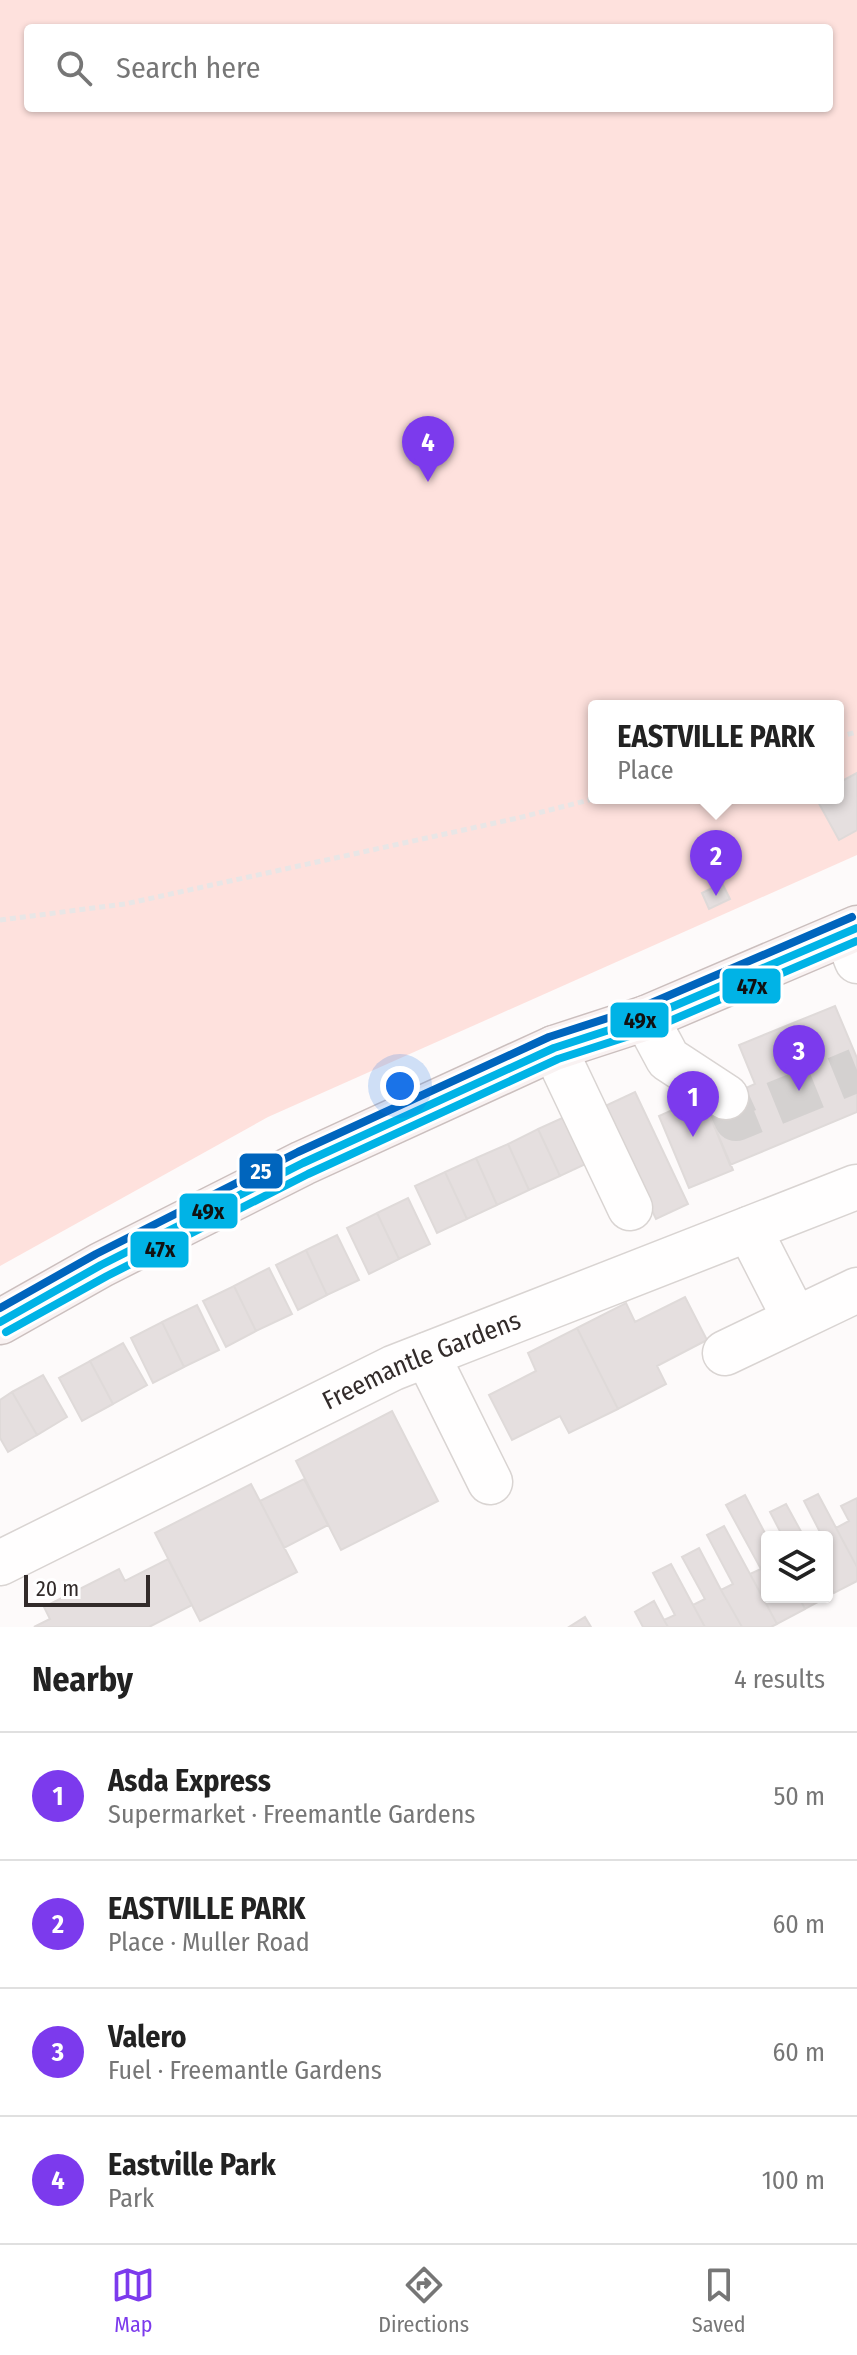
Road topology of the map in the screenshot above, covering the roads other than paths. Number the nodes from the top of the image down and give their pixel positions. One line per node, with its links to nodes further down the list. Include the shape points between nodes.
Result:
1 (853, 941): 2 (main road)
2 (646, 1018): 3 (main road); 4 (street, via 668,1059)
3 (554, 1048): 6 (street); 10 (main road, via 303,1163)
4 (726, 1097)
5 (856, 1187): 7 (street, Freemantle Gardens)
6 (630, 1208)
7 (749, 1229): 9 (street); 12 (street, Freemantle Gardens)
8 (857, 1290): 9 (street)
9 (795, 1319): 11 (street)
10 (0, 1322)
11 (725, 1353)
12 (427, 1355): 13 (street); 14 (street, Freemantle Gardens)
13 (490, 1482)
14 (0, 1563)

